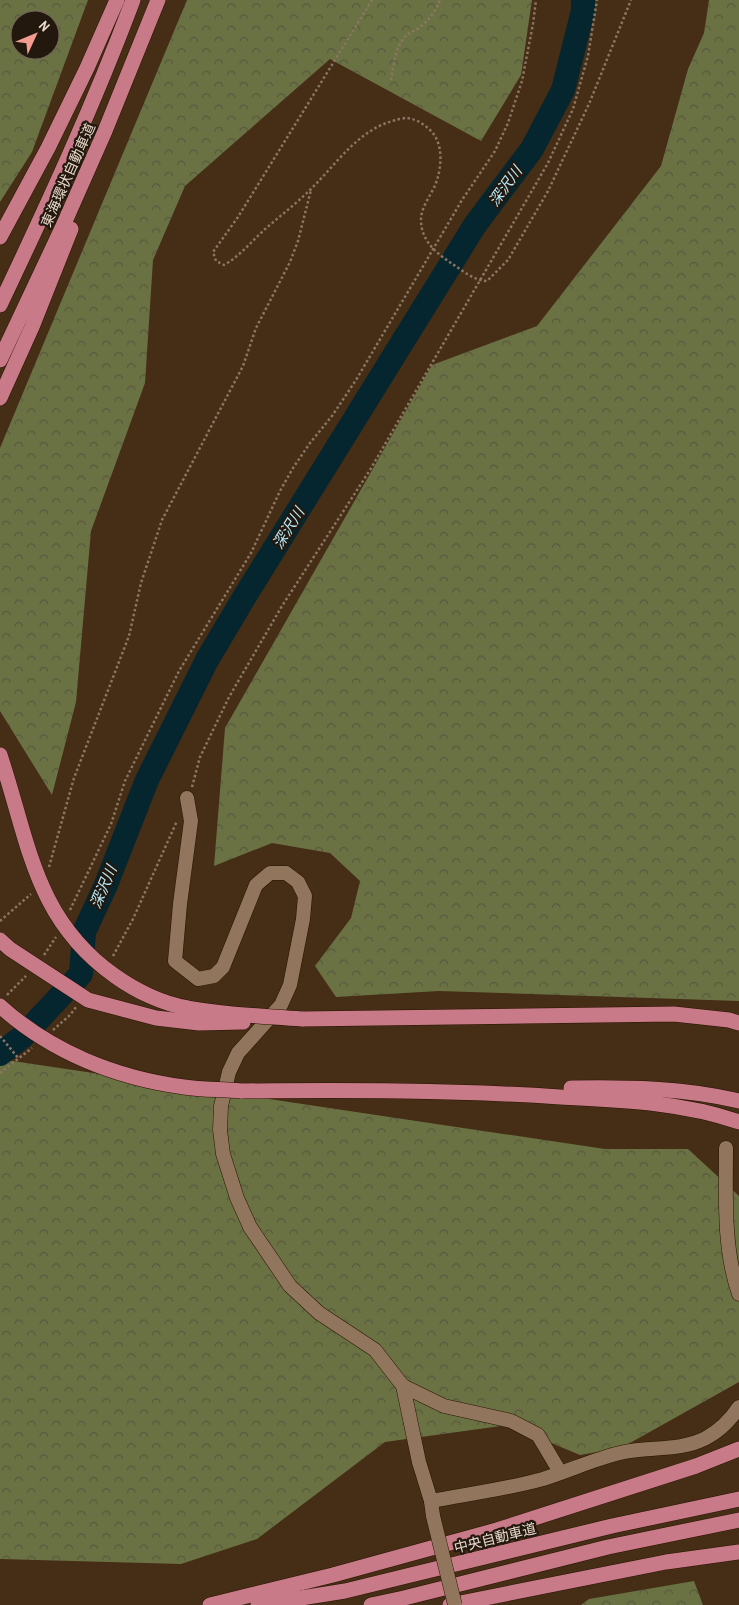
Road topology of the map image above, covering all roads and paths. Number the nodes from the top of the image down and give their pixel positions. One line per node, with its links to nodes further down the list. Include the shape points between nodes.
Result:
1 (117, 0): 12 (highway, via 48,148)
2 (133, 0): 15 (highway, 東海環状自動車道, via 53,194)
3 (158, 0): 10 (highway, 東海環状自動車道)
4 (372, 0): 11 (path, via 238,217 217,244 213,252 216,261 224,265 235,259)
5 (440, 0): 9 (path, via 428,20 401,41)
6 (536, 0): 13 (path, via 522,81 508,123 495,151)
7 (596, 0): 14 (path, via 588,56 564,131)
8 (631, 0): 14 (path, via 590,104 548,191 508,260 487,281)
9 (391, 80)
10 (105, 131): 16 (highway, 東海環状自動車道); 17 (highway, via 62,254)
11 (311, 189): 13 (path, via 365,134 384,123 406,118 421,122 439,143 437,180 421,222 427,242); 20 (path, via 290,262 256,328 243,366 155,536 129,636 74,778)
12 (0, 237)
13 (433, 248): 14 (path); 22 (path, via 356,380 293,468 250,553 179,672 125,781 111,824)
14 (479, 281): 19 (path, via 370,470 282,606 229,697 200,757)
15 (0, 304)
16 (0, 360)
17 (0, 398)
18 (0, 755): 32 (highway, bridge, via 39,882 63,925 101,966 128,985 187,1008)
19 (187, 798): 27 (path, via 133,919); 43 (street, via 191,821 175,961 198,979 214,976 223,967 256,885 270,873 286,873 298,882 305,896 304,919 290,985 281,1005 238,1053 229,1072 221,1106 223,1154 237,1198 250,1227 290,1286 319,1314 375,1350)
20 (49, 867)
21 (34, 891): 23 (path)
22 (68, 913)
23 (0, 921)
24 (58, 934): 26 (path)
25 (0, 940): 32 (highway, bridge, via 88,1000 127,1011 199,1023)
26 (41, 959)
27 (110, 961)
28 (30, 972): 29 (path)
29 (3, 1001): 35 (highway, bridge)
30 (76, 1008): 35 (path)
31 (0, 1015): 35 (highway, bridge)
32 (302, 1019): 33 (highway, via 674,1014)
33 (739, 1023)
34 (0, 1036): 36 (path)
35 (41, 1037): 36 (path); 38 (highway, bridge, via 101,1067 138,1079 185,1088)
36 (18, 1058): 37 (path)
37 (0, 1073)
38 (396, 1092): 39 (highway, via 600,1088 712,1095); 40 (highway, via 616,1100 714,1113)
39 (739, 1101)
40 (739, 1122)
41 (726, 1148): 42 (street, via 729,1248)
42 (739, 1294)
43 (403, 1386): 46 (street, via 444,1406 511,1421 538,1435); 48 (street)
44 (739, 1407): 46 (street, via 720,1428 699,1441 669,1448 618,1453)
45 (739, 1449): 51 (highway, via 497,1530 332,1576)
46 (560, 1472): 48 (street, via 526,1483)
47 (739, 1499): 52 (highway, 中央自動車道, via 345,1591)
48 (431, 1501): 55 (street, bridge)
49 (739, 1520): 53 (highway, via 608,1547)
50 (739, 1552): 54 (highway, via 666,1562)
51 (210, 1605)
52 (258, 1605)
53 (371, 1605)
54 (450, 1605)
55 (455, 1605)

